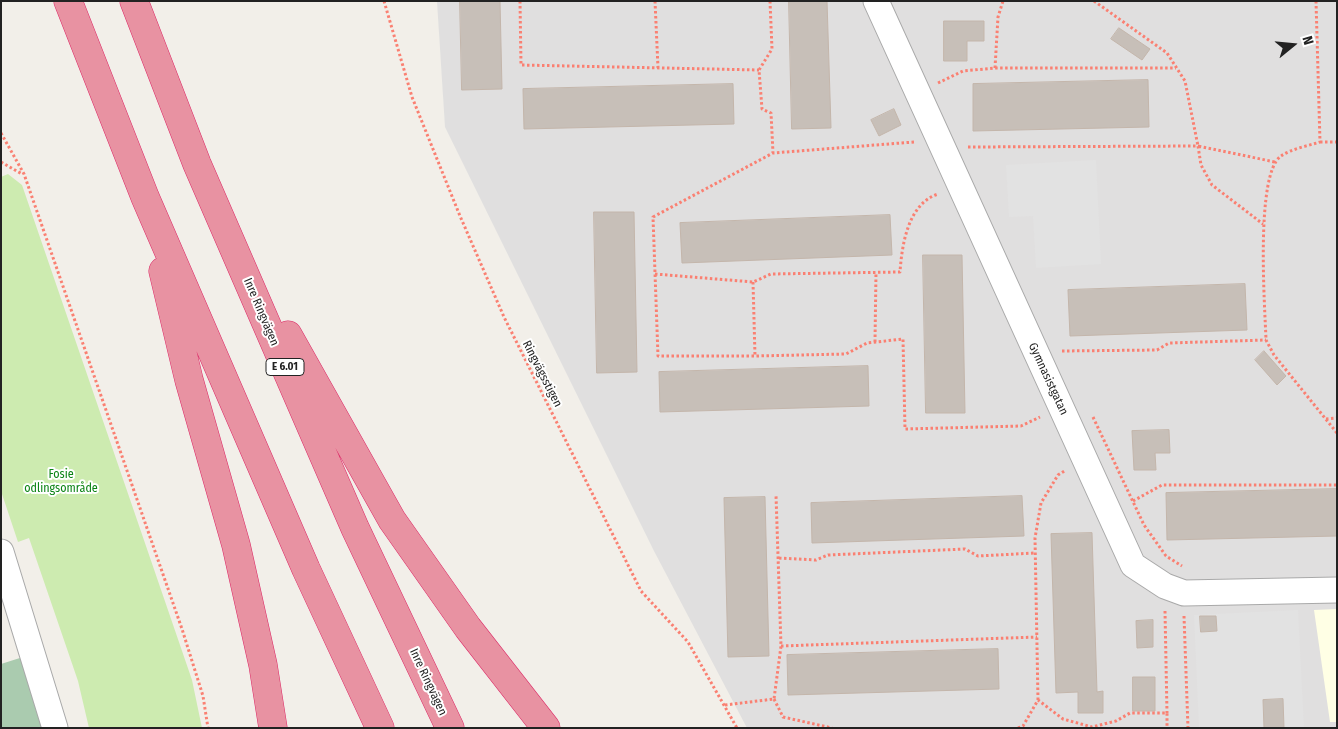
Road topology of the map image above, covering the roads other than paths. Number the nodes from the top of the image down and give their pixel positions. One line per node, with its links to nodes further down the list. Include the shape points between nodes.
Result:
1 (68, 1): 5 (highway)
2 (134, 1): 4 (highway, Inre Ringvägen / E 6.01)
3 (876, 1): 7 (street, Gymnasistgatan, via 1133,565 1178,583)
4 (197, 164): 11 (highway, Inre Ringvägen / E 6.01, via 355,528); 12 (highway, via 392,520 468,628)
5 (144, 197): 9 (highway, via 189,380 236,545 263,665); 10 (highway, via 306,569)
6 (1, 552): 8 (street)
7 (1337, 590)
8 (55, 728)
9 (273, 728)
10 (380, 728)
11 (450, 728)
12 (546, 728)

